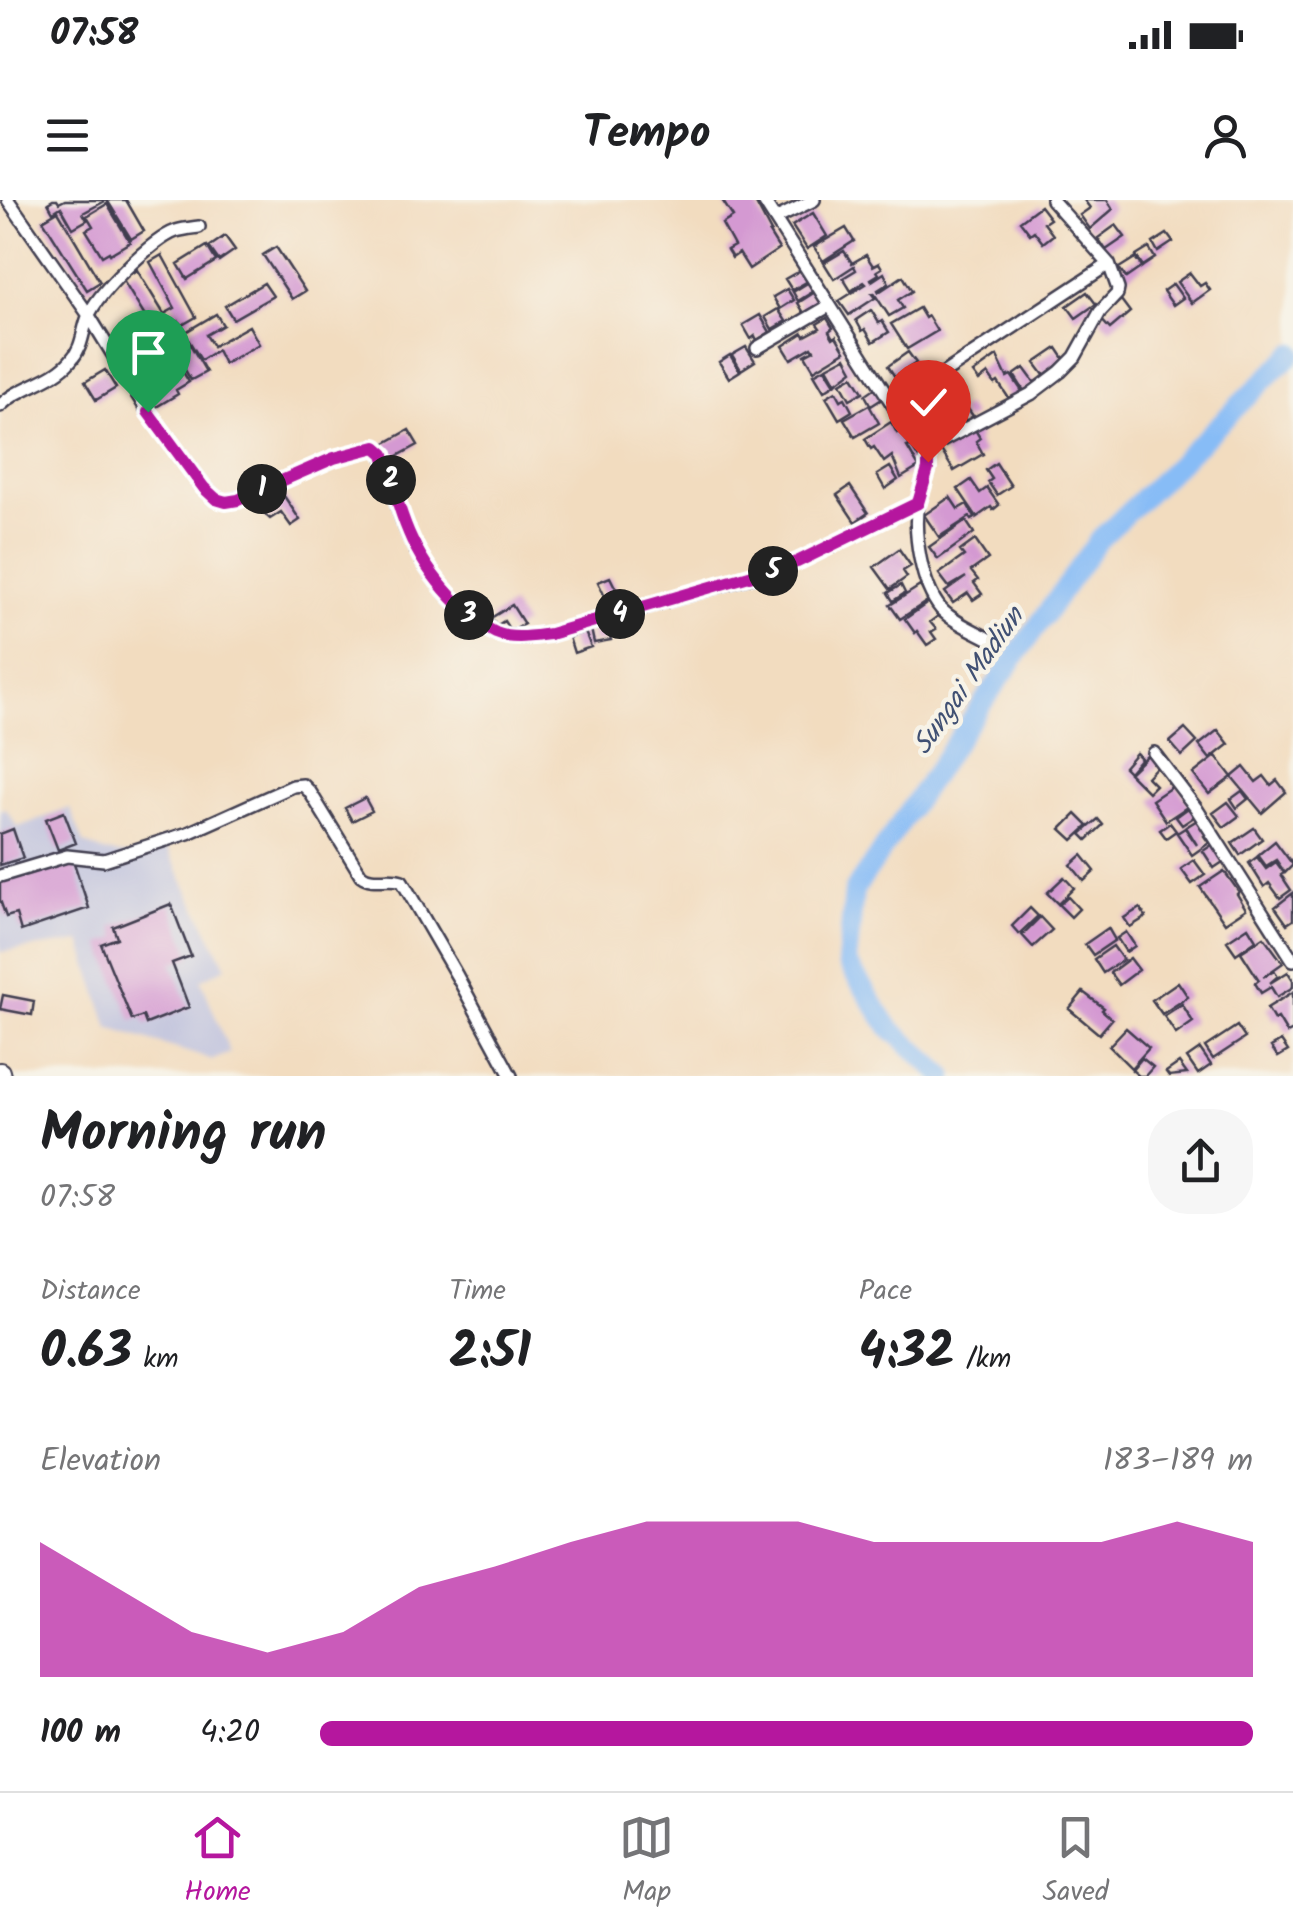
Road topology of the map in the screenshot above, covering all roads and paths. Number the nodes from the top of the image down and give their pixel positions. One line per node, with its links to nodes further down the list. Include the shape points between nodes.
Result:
1 (8, 200): 9 (street)
2 (763, 200): 5 (street)
3 (814, 200): 5 (street)
4 (1052, 200): 7 (street)
5 (775, 219): 8 (street)
6 (199, 228): 9 (street, via 170,234 116,277)
7 (1108, 264): 12 (street); 13 (street, via 1117,294 1060,372 940,442)
8 (829, 306): 10 (street); 12 (street)
9 (88, 314): 11 (street, via 82,344 69,364); 14 (street, via 148,412 216,499 238,500 334,458 379,448 418,554 440,586 498,634 550,634 778,569)
10 (757, 348)
11 (0, 406)
12 (894, 406): 13 (street)
13 (916, 440): 14 (street, via 928,469)
14 (918, 503): 15 (street, via 919,547 932,594 942,610)
15 (995, 642)
16 (1154, 753): 18 (street)
17 (0, 876): 19 (street, via 67,856 104,860 303,785 361,874 402,880)
18 (1293, 960)
19 (510, 1076)

